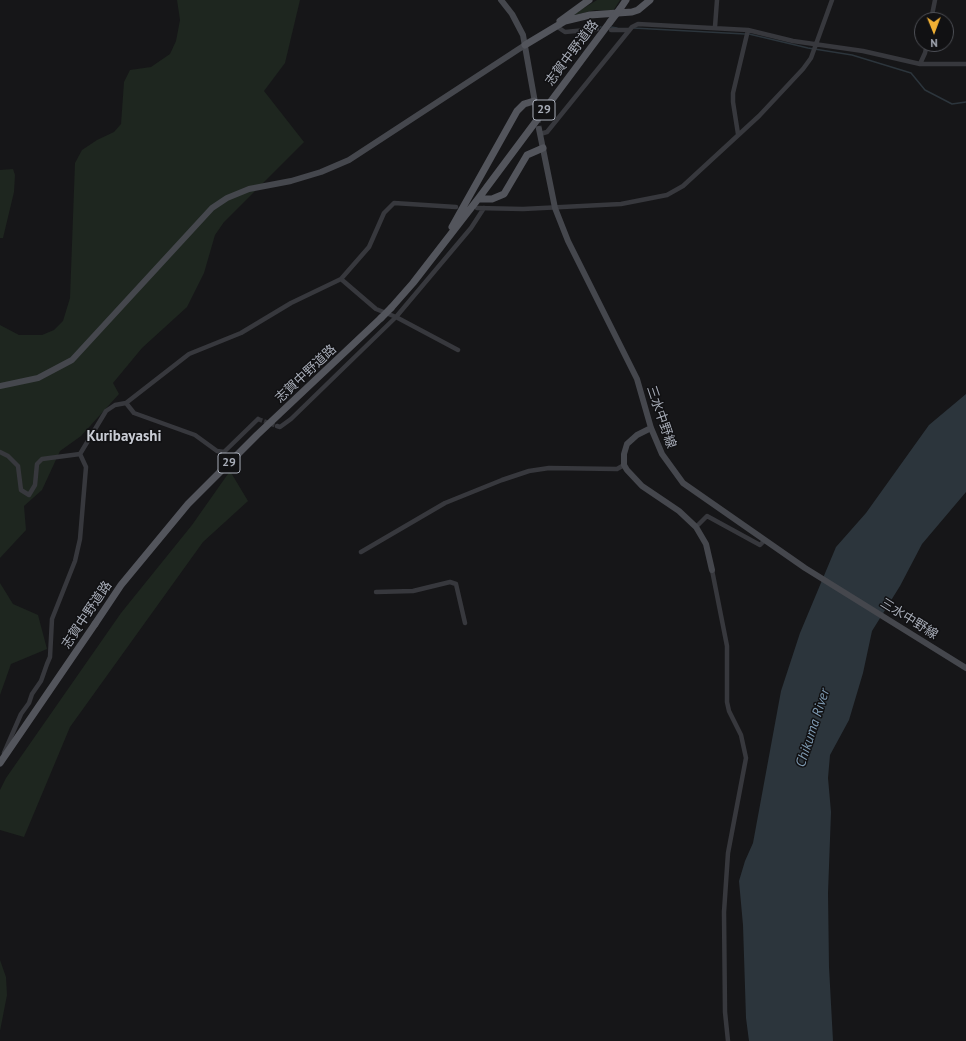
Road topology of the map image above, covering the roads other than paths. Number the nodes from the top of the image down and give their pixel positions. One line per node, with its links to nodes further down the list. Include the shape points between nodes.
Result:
1 (500, 0): 15 (street, via 512,14)
2 (590, 0): 9 (main road)
3 (626, 0): 10 (main road, 志賀中野道路 / 29, bridge)
4 (650, 0): 9 (main road, via 632,12 582,16)
5 (717, 0): 11 (street)
6 (832, 0): 16 (street)
7 (935, 0): 8 (street)
8 (933, 12)
9 (556, 26): 12 (street, via 565,32); 15 (main road)
10 (611, 26): 13 (street); 24 (main road, 志賀中野道路 / 29)
11 (715, 28): 13 (street, via 638,24); 14 (street)
12 (597, 29)
13 (630, 29): 21 (street, via 547,132)
14 (748, 30): 16 (street); 22 (street, via 733,93)
15 (525, 45): 20 (street); 33 (street, via 349,160 291,181 249,189 212,208 72,360 38,378)
16 (815, 47): 18 (street, via 863,50); 22 (street, via 803,68 759,116)
17 (926, 52): 18 (street)
18 (920, 64): 19 (street)
19 (966, 64)
20 (535, 105): 29 (main road, 29, via 524,104 517,111)
21 (540, 132): 23 (street, 三水中野線)
22 (738, 134): 28 (street, via 683,186 667,194 621,204)
23 (542, 148): 24 (main road, via 528,154 504,194 492,199); 28 (street, 三水中野線)
24 (478, 199): 29 (main road, 志賀中野道路 / 29)
25 (456, 207): 30 (street, via 394,204 384,213 369,247)
26 (477, 208): 27 (street)
27 (484, 208): 28 (street); 31 (street, via 471,228)
28 (555, 208): 37 (street, 三水中野線, via 568,241 637,379)
29 (442, 245): 48 (main road, 志賀中野道路 / 29, bridge, via 391,308 188,504 121,585)
30 (341, 279): 31 (street, via 376,309); 34 (street, via 291,303 241,333 189,354)
31 (396, 317): 32 (street); 36 (street, via 291,419 280,427)
32 (458, 350)
33 (0, 386)
34 (126, 404): 35 (street, via 134,413 195,435 217,451 224,452); 39 (street, via 115,405 106,411)
35 (258, 419)
36 (277, 426)
37 (651, 428): 40 (street, via 627,444); 42 (street, 三水中野線, via 662,454 683,483)
38 (0, 452): 39 (street, via 18,466 21,490 29,495 35,485 36,467 42,459)
39 (80, 454): 48 (street, via 86,467 80,539 75,561 52,619 50,657 41,681 21,714)
40 (624, 465): 41 (street, via 642,486 679,511); 43 (street, via 617,469 549,468 529,471 445,503)
41 (696, 527): 42 (street, via 707,516 760,545); 44 (street, via 706,544)
42 (765, 540): 47 (street, 三水中野線, via 805,568)
43 (361, 552)
44 (712, 570): 49 (street, via 727,646 727,702 741,735 746,758 728,853 724,912 725,1012)
45 (376, 592): 46 (street, via 413,591 450,582 456,584)
46 (465, 623)
47 (966, 668)
48 (0, 764)
49 (728, 1041)

